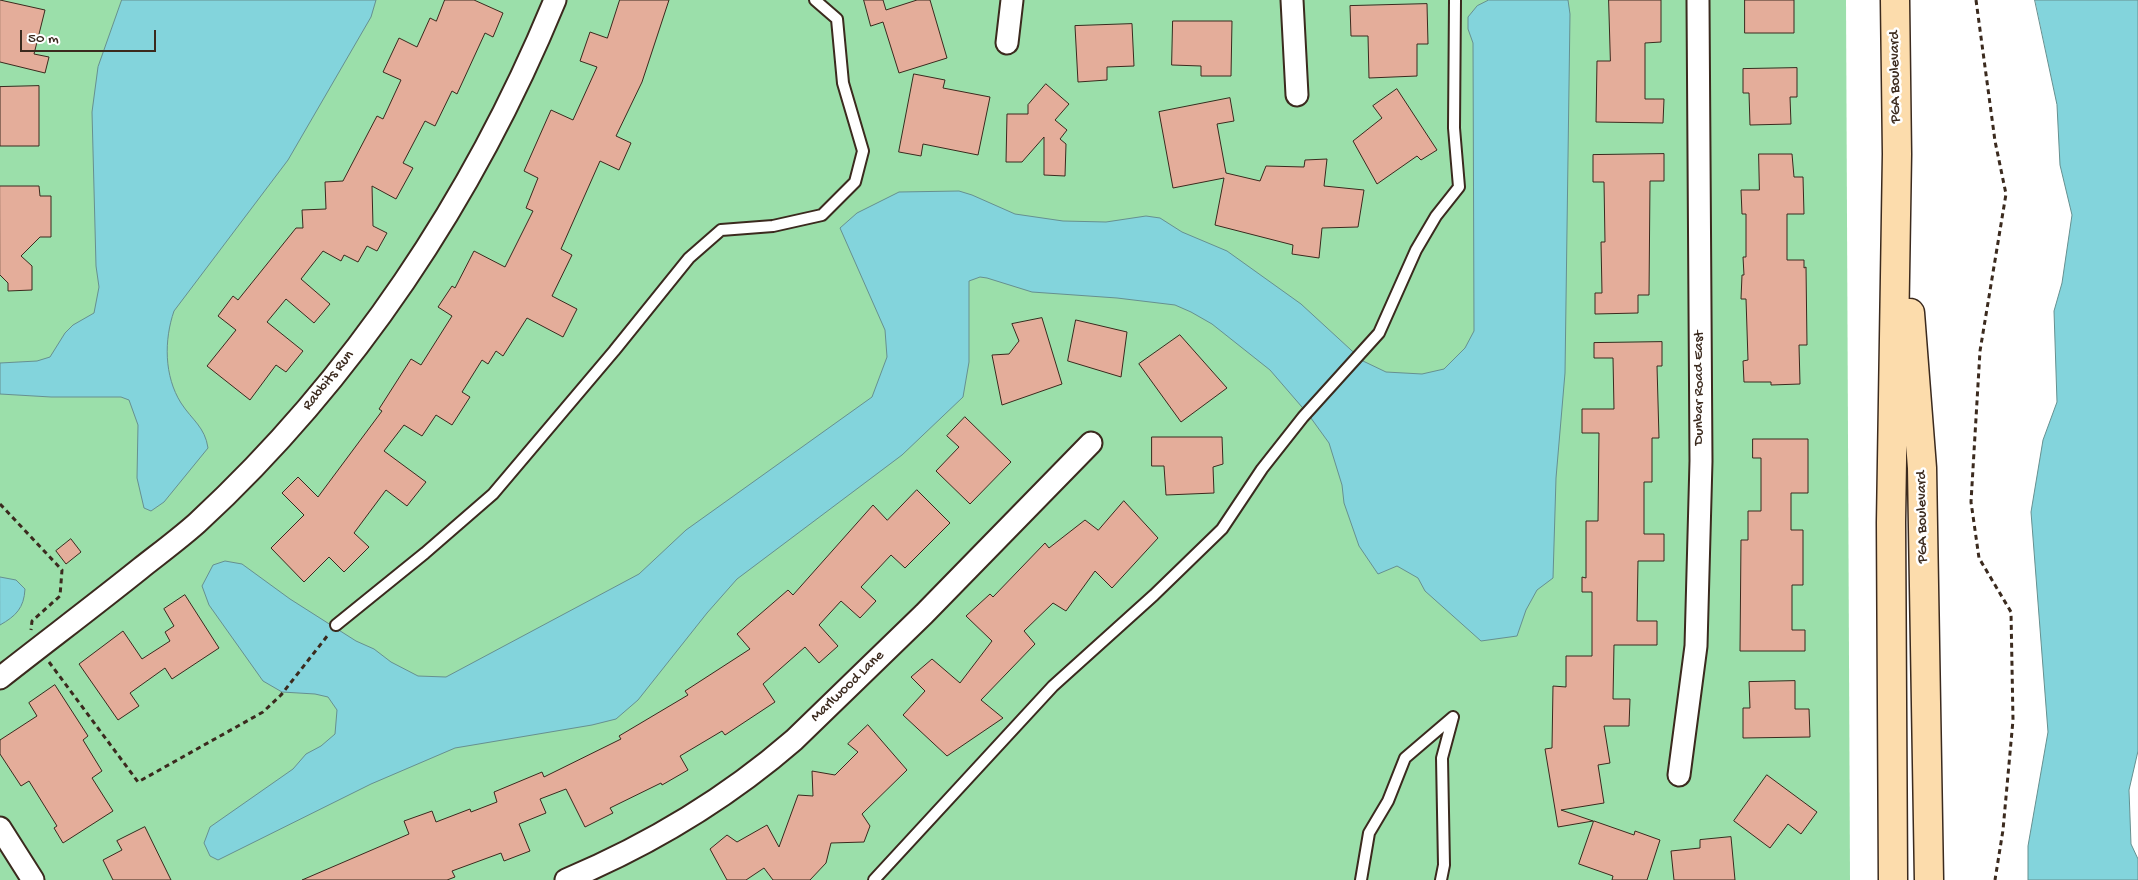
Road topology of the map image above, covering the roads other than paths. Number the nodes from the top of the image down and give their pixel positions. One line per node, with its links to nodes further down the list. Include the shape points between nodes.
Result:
1 (555, 0): 13 (street, Rabbits Run, via 501,120 465,185 418,262 339,371 283,436 195,525)
2 (815, 0): 12 (lane, via 837,19 843,84 863,151 855,182 822,215 773,226 721,230 689,258 492,494)
3 (1012, 0): 8 (street)
4 (1292, 0): 9 (street)
5 (1455, 0): 18 (lane, via 1454,128 1459,187 1436,216 1416,250 1379,333 1262,468 1222,529 1053,686)
6 (1698, 0): 14 (street, Dunbar Road East, via 1700,461 1696,646)
7 (1895, 0): 10 (main road, PGA Boulevard)
8 (1007, 43)
9 (1297, 95)
10 (1897, 154): 21 (main road, PGA Boulevard, via 1891,522); 22 (main road, PGA Boulevard, via 1922,468)
11 (1091, 443): 17 (street, Marlwood Lane, via 924,614 772,759 684,821)
12 (336, 625)
13 (0, 678)
14 (1679, 775)
15 (0, 828): 16 (street)
16 (34, 880)
17 (566, 880)
18 (874, 880)
19 (1361, 880): 20 (lane, via 1369,833 1388,801 1405,758 1453,717 1442,758 1444,865)
20 (1441, 880)
21 (1893, 880)
22 (1929, 880)

